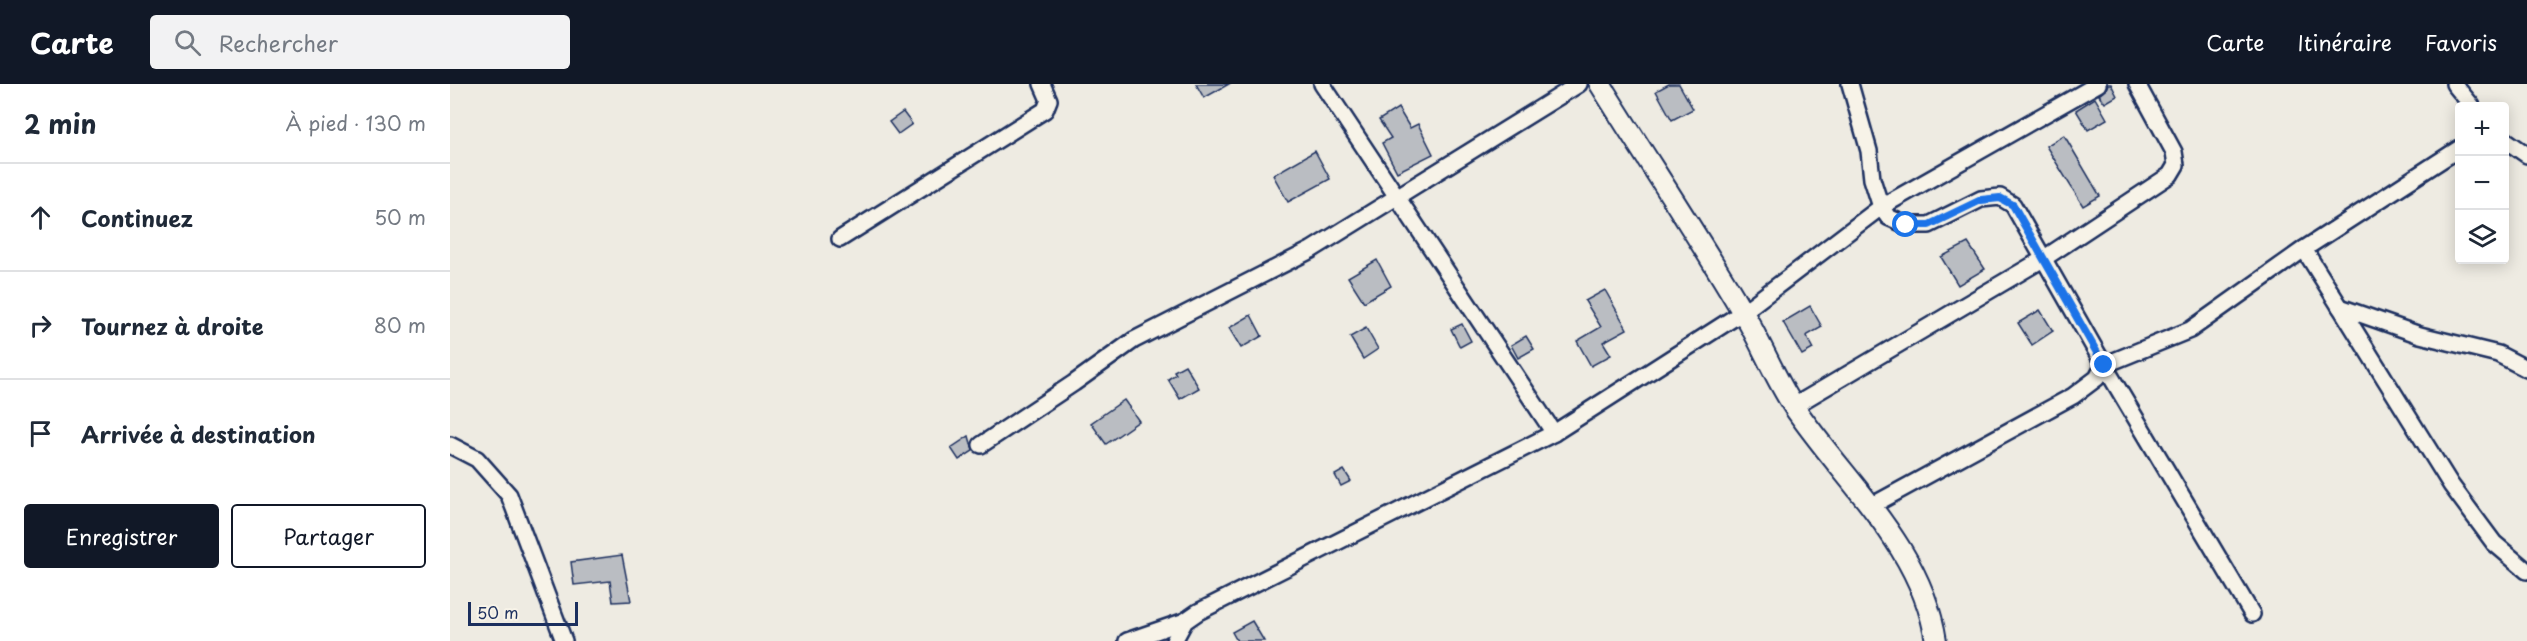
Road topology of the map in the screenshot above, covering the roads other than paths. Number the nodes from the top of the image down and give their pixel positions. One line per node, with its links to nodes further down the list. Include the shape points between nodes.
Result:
1 (1042, 84): 16 (street, via 1049,100 1045,110)
2 (1341, 84): 9 (street)
3 (1579, 84): 14 (street)
4 (1600, 84): 20 (street)
5 (1850, 84): 15 (street)
6 (2098, 84): 15 (street)
7 (2137, 84): 18 (street, via 2174,152 2176,165 2170,175)
8 (2454, 84): 10 (street)
9 (1325, 88): 14 (street)
10 (2469, 102)
11 (2509, 142): 13 (street)
12 (2455, 151): 17 (street)
13 (2527, 155)
14 (1397, 197): 24 (street); 26 (street, via 1311,250 1134,340)
15 (1881, 207): 18 (street, via 1888,217 1906,225 1929,225 1981,200 2000,198 2013,205); 20 (street)
16 (840, 239)
17 (2304, 249): 19 (street); 21 (street, via 2190,330)
18 (2043, 259): 21 (street); 23 (street)
19 (2340, 307): 22 (street, via 2420,335 2498,354); 28 (street, via 2451,485 2494,543)
20 (1743, 312): 23 (street); 24 (street)
21 (2104, 365): 27 (street, via 2097,378 2073,396); 29 (street)
22 (2527, 369)
23 (1794, 406): 27 (street)
24 (1554, 433): 30 (street)
25 (450, 445): 31 (street, via 477,459 509,495)
26 (981, 445)
27 (1871, 507): 34 (street, via 1907,558 1925,599)
28 (2527, 571)
29 (2252, 614)
30 (1185, 621): 32 (street); 33 (street)
31 (564, 641)
32 (1127, 641)
33 (1174, 641)
34 (1936, 641)

